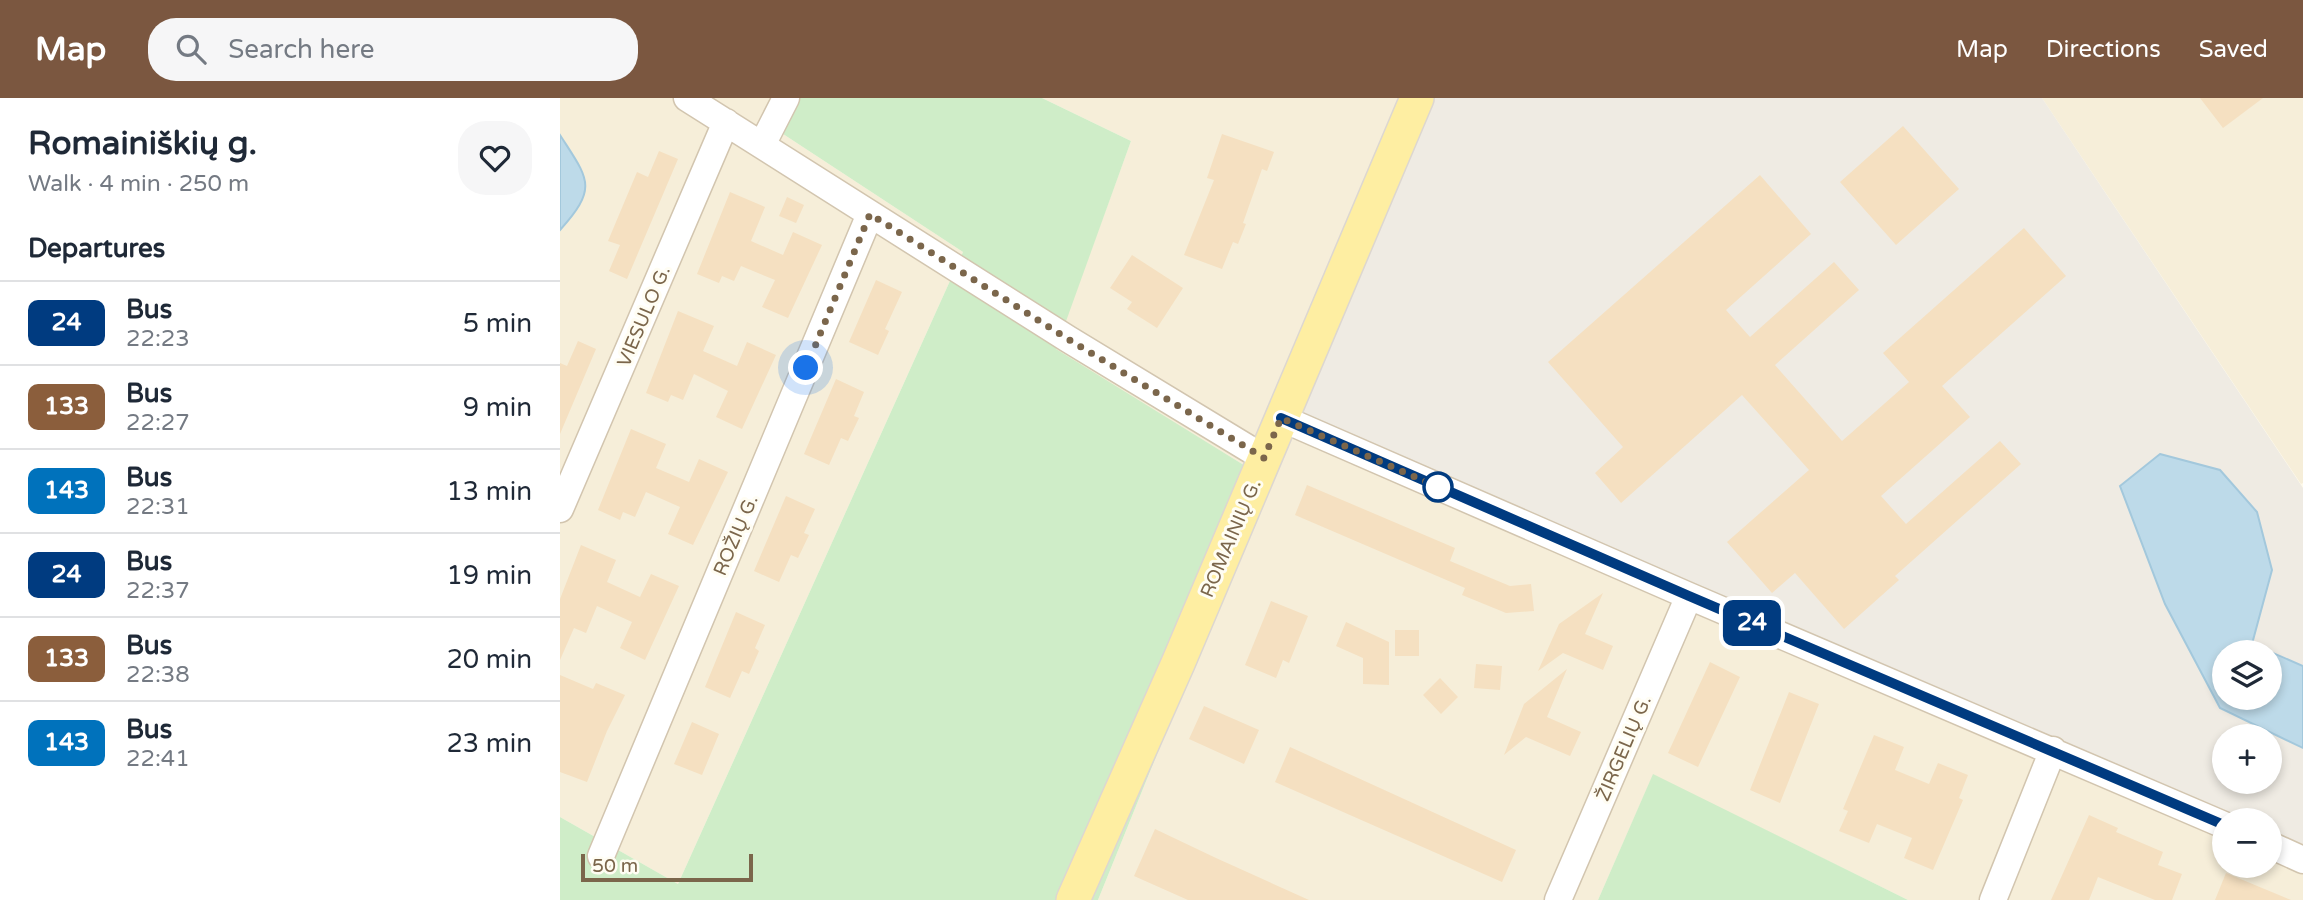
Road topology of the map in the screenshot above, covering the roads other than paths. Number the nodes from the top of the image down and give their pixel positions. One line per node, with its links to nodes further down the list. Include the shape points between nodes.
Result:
1 (687, 98): 4 (street)
2 (786, 98): 5 (street)
3 (1417, 98): 7 (main road, ROMAINIŲ G.)
4 (726, 122): 5 (street); 9 (street, VIESULO G.)
5 (762, 145): 6 (street)
6 (870, 214): 8 (street); 14 (street, ROŽIŲ G.)
7 (1281, 418): 8 (main road, ROMAINIŲ G.); 10 (street)
8 (1264, 458): 16 (main road, ROMAINIŲ G.)
9 (560, 509)
10 (1689, 596): 11 (street); 17 (street, ŽIRGELIŲ G.)
11 (2053, 750): 12 (street); 18 (street)
12 (2212, 820)
13 (2282, 850): 15 (street)
14 (601, 856)
15 (2303, 860)
16 (1073, 900)
17 (1558, 900)
18 (1993, 900)

